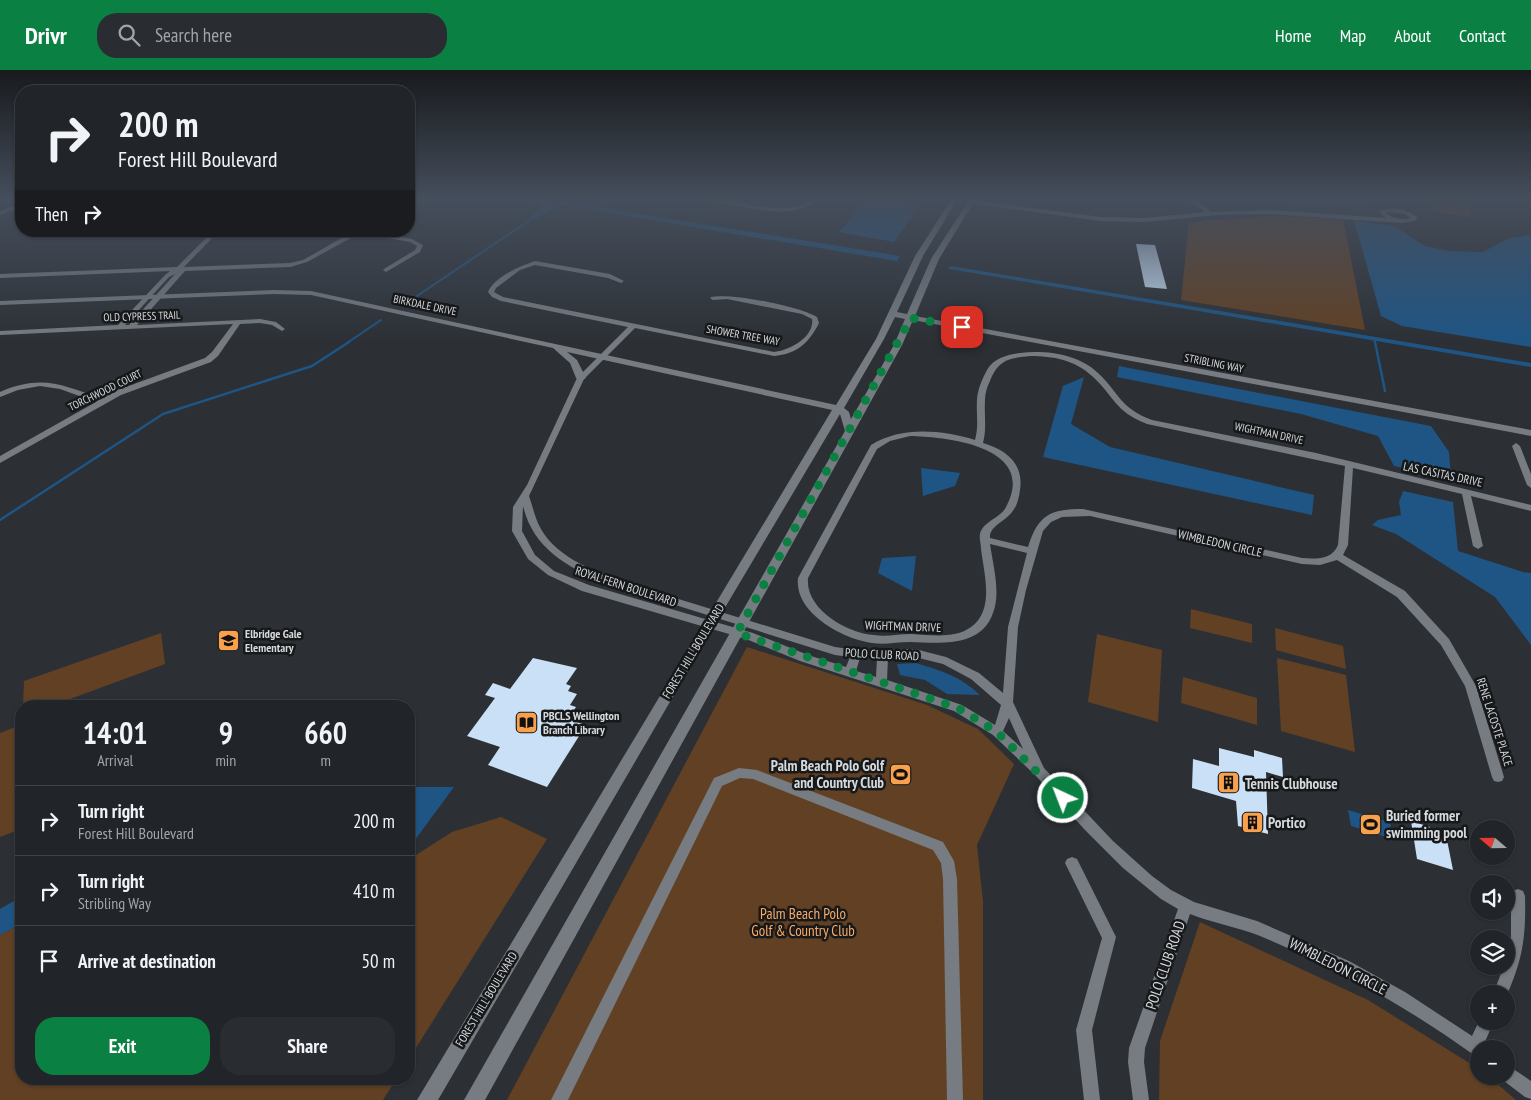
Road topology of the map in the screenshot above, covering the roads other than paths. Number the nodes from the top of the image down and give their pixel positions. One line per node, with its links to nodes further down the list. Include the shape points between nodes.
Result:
1 (199, 248): 6 (street)
2 (326, 248): 6 (street, via 295,264)
3 (419, 248): 7 (street)
4 (925, 248): 14 (main road, FOREST HILL BOULEVARD)
5 (942, 248): 15 (main road)
6 (179, 269): 8 (street); 10 (street, via 183,271); 11 (street, via 167,276)
7 (386, 270)
8 (0, 276)
9 (621, 281): 17 (street, SHOWER TREE WAY, via 610,276 535,263 518,269 493,287 491,292 501,299)
10 (159, 296): 11 (main road, BIRKDALE DRIVE); 19 (street); 22 (main road, BIRKDALE DRIVE, via 311,293)
11 (149, 297): 13 (main road, BIRKDALE DRIVE); 18 (street)
12 (713, 298): 17 (street, SHOWER TREE WAY, via 727,297 804,312 815,318 816,323 799,348 780,354)
13 (0, 303)
14 (892, 314): 15 (main road, STRIBLING WAY); 27 (main road, FOREST HILL BOULEVARD)
15 (911, 318): 28 (main road); 29 (main road, STRIBLING WAY)
16 (238, 322): 19 (street, OLD CYPRESS TRAIL); 20 (street, OLD CYPRESS TRAIL, via 265,321); 26 (street, TORCHWOOD COURT, via 208,360 151,379)
17 (633, 326): 23 (street)
18 (120, 327): 19 (street, OLD CYPRESS TRAIL); 21 (street, OLD CYPRESS TRAIL)
19 (130, 327)
20 (282, 329)
21 (0, 332)
22 (553, 346): 23 (main road, BIRKDALE DRIVE); 24 (main road, via 569,357)
23 (601, 356): 24 (street, ROYAL FERN BOULEVARD); 27 (main road, BIRKDALE DRIVE)
24 (581, 378): 36 (street, ROYAL FERN BOULEVARD)
25 (0, 395): 26 (street, via 27,384 47,383)
26 (101, 401): 32 (street, TORCHWOOD COURT)
27 (838, 408): 28 (main road, via 844,414); 42 (main road, FOREST HILL BOULEVARD)
28 (850, 431): 43 (main road)
29 (1531, 433)
30 (978, 444): 33 (street, WIGHTMAN DRIVE, via 984,424 981,396 993,367 1011,356 1040,354 1085,366 1120,406 1144,420); 38 (street, WIGHTMAN DRIVE, via 1007,458 1017,473 1011,509 990,526); 38 (street, WIGHTMAN DRIVE, via 930,434 910,434 887,439 874,447 803,578 802,589 827,621 856,636 882,640 957,638 980,626 989,611)
31 (1516, 446): 34 (street)
32 (0, 460)
33 (1349, 464): 35 (street, LAS CASITAS DRIVE); 41 (street, via 1343,545)
34 (1531, 485)
35 (1466, 492): 37 (street, LAS CASITAS DRIVE); 39 (street)
36 (525, 497): 42 (street, ROYAL FERN BOULEVARD, via 528,516 545,544 573,566); 42 (street, ROYAL FERN BOULEVARD, via 518,507 517,531 531,557 551,573 586,588)
37 (1531, 508)
38 (985, 540): 40 (street)
39 (1478, 546)
40 (1032, 551): 41 (street, WIMBLEDON CIRCLE, via 1043,523 1057,515 1076,512 1302,561 1325,561); 48 (street, WIMBLEDON CIRCLE, via 1013,626)
41 (1337, 556): 51 (street, RENE LACOSTE PLACE, via 1402,594 1445,642 1470,686)
42 (711, 619): 43 (street, ROYAL FERN BOULEVARD); 59 (main road, FOREST HILL BOULEVARD)
43 (733, 626): 44 (street, POLO CLUB ROAD); 46 (street, POLO CLUB ROAD); 60 (main road)
44 (856, 654): 45 (street, POLO CLUB ROAD); 46 (street)
45 (883, 654): 47 (street); 48 (street, POLO CLUB ROAD, via 915,653 946,661 975,676)
46 (850, 673): 47 (street, POLO CLUB ROAD)
47 (881, 681): 49 (street, POLO CLUB ROAD, via 958,708)
48 (1008, 704): 49 (street, WIMBLEDON CIRCLE); 50 (street, POLO CLUB ROAD)
49 (997, 732): 50 (street, POLO CLUB ROAD)
50 (1040, 772): 54 (street, POLO CLUB ROAD, via 1131,866)
51 (1498, 777)
52 (1072, 862): 63 (street, via 1109,937 1084,1030)
53 (1518, 896): 55 (street, via 1519,940 1515,960)
54 (1186, 906): 56 (street, WIMBLEDON CIRCLE, via 1255,927 1313,951 1387,989); 64 (street, POLO CLUB ROAD, via 1137,1048)
55 (1504, 985)
56 (1470, 1044)
57 (1515, 1079): 58 (street)
58 (1531, 1091)
59 (427, 1100)
60 (474, 1100)
61 (559, 1100): 62 (street, via 718,782 739,773 753,774 938,846 947,862 950,879)
62 (955, 1100)
63 (1092, 1100)
64 (1141, 1100)

